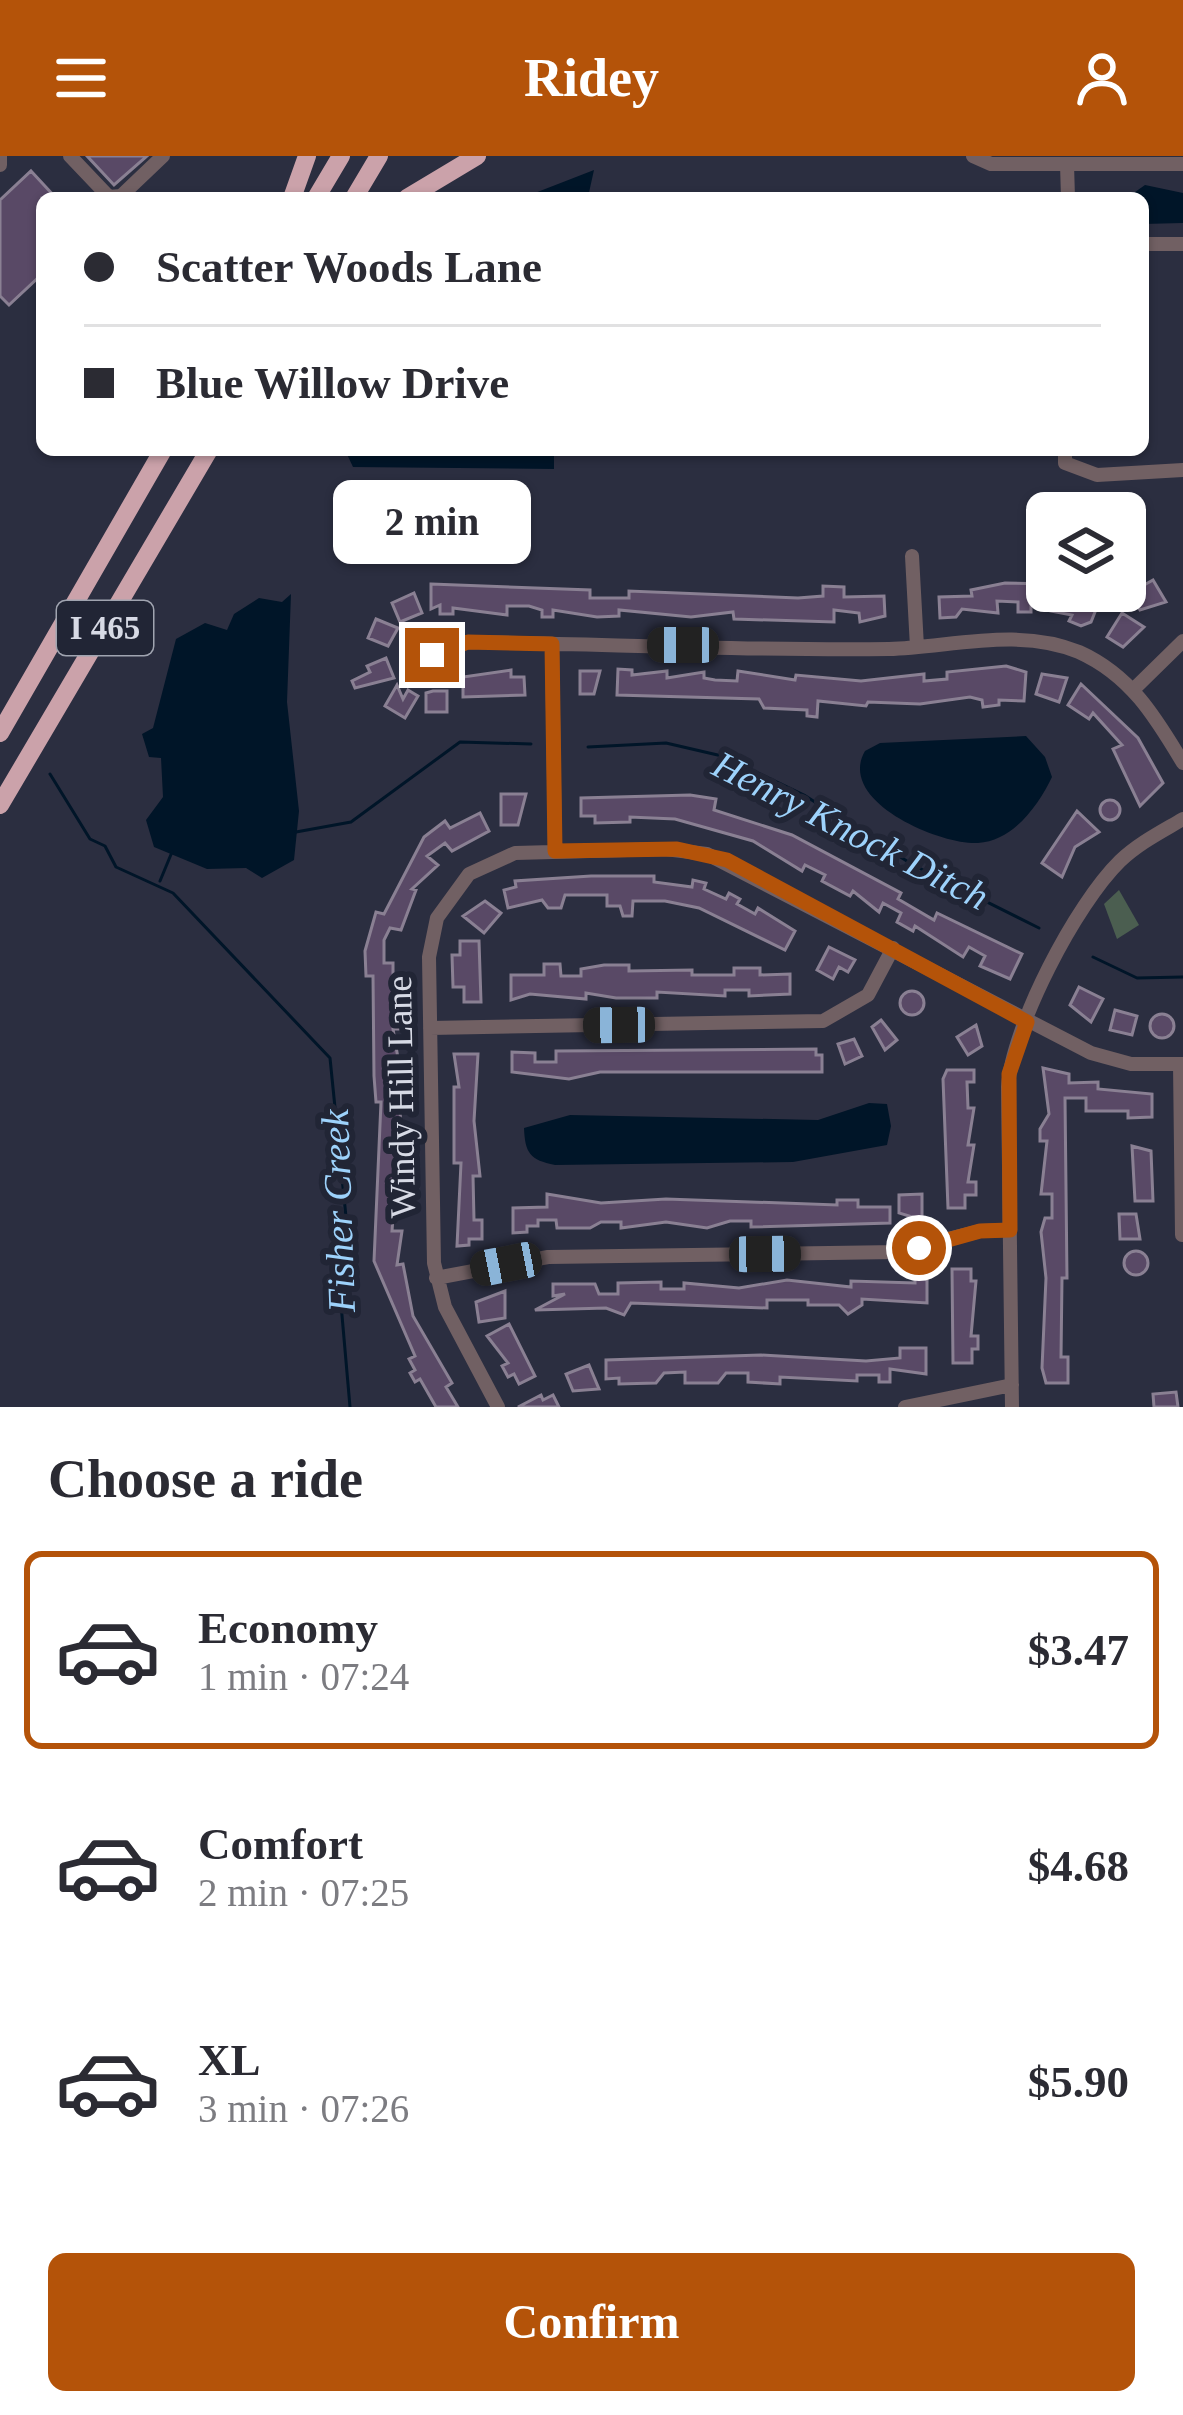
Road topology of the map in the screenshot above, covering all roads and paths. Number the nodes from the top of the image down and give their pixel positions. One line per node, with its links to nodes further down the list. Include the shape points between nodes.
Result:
1 (70, 156): 11 (street)
2 (163, 156): 12 (street)
3 (307, 156): 13 (highway)
4 (341, 156): 14 (highway)
5 (379, 156): 15 (highway)
6 (477, 156): 16 (highway)
7 (973, 156): 9 (street, via 991,164)
8 (1144, 160): 9 (street); 10 (street)
9 (1067, 164): 17 (street)
10 (1183, 164)
11 (104, 192)
12 (125, 192)
13 (294, 192)
14 (320, 192)
15 (358, 192)
16 (417, 192)
17 (1068, 192)
18 (1149, 244): 19 (street)
19 (1183, 244)
20 (159, 456): 30 (highway, I 465)
21 (205, 456): 32 (highway, I 465)
22 (1065, 456): 23 (street, via 1065,463 1097,475)
23 (1183, 470)
24 (911, 556): 27 (street)
25 (1183, 640): 29 (street)
26 (552, 644): 27 (street); 28 (street, via 468,642); 34 (street)
27 (917, 647): 29 (street, via 1040,641 1083,654)
28 (432, 655)
29 (1134, 689): 31 (street)
30 (0, 733)
31 (1183, 763)
32 (0, 805)
33 (1183, 819): 36 (street, via 1108,875 1077,918)
34 (555, 851): 35 (street, Windy Hill Lane, via 707,854); 37 (street, Windy Hill Lane, via 491,860 454,890 431,936)
35 (893, 948): 36 (street, Windy Hill Lane); 37 (street, via 862,1002 824,1022)
36 (1027, 1022): 38 (street, Windy Hill Lane, via 1103,1058); 39 (street, via 1009,1074)
37 (430, 1028): 41 (street, Windy Hill Lane)
38 (1182, 1064): 40 (street)
39 (1010, 1230): 41 (street, via 896,1252 548,1257); 42 (street)
40 (1182, 1235)
41 (436, 1278): 43 (street, Windy Hill Lane)
42 (1012, 1384): 44 (street); 45 (street)
43 (498, 1407)
44 (905, 1407)
45 (1012, 1407)

